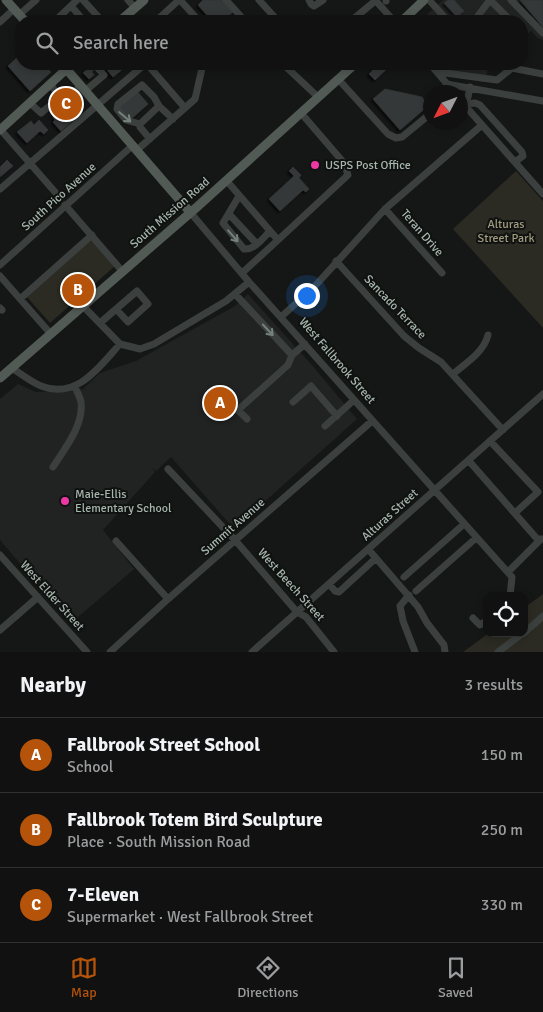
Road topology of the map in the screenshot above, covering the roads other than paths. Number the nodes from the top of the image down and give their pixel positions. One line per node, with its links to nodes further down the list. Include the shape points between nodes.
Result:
1 (6, 0): 19 (main road)
2 (36, 0): 19 (street)
3 (77, 0): 17 (street)
4 (83, 0): 22 (street)
5 (128, 0): 18 (street)
6 (144, 0): 18 (main road)
7 (180, 0): 24 (street); 25 (street)
8 (226, 0): 26 (street)
9 (259, 0): 27 (street)
10 (309, 0): 11 (street, via 314,6)
11 (323, 0)
12 (424, 0): 30 (main road)
13 (429, 0): 31 (street)
14 (490, 0): 32 (street); 33 (street)
15 (512, 0): 34 (street)
16 (381, 1): 28 (street); 29 (street)
17 (71, 6): 20 (street); 21 (street)
18 (135, 8): 23 (main road)
19 (19, 15)
20 (61, 15)
21 (79, 15)
22 (97, 15)
23 (127, 15)
24 (163, 15)
25 (193, 15)
26 (240, 15)
27 (273, 15)
28 (360, 15)
29 (390, 15)
30 (408, 15)
31 (443, 15)
32 (479, 15)
33 (505, 15)
34 (526, 15)
35 (15, 16): 37 (street)
36 (528, 17): 38 (street)
37 (0, 22)
38 (543, 33)
39 (64, 70): 53 (main road)
40 (70, 70): 55 (main road, West Fallbrook Street)
41 (99, 70): 55 (street, via 104,75)
42 (139, 70): 62 (street)
43 (151, 70): 64 (street)
44 (202, 70): 64 (street, South Pico Avenue, via 195,99)
45 (289, 70): 58 (street)
46 (348, 70): 51 (main road, South Mission Road)
47 (509, 70): 49 (street, via 496,80)
48 (522, 70): 50 (street)
49 (438, 72): 52 (street)
50 (543, 74)
51 (338, 79): 58 (main road, South Mission Road); 68 (street, via 388,134 396,138 402,137)
52 (446, 84): 54 (street)
53 (51, 85): 57 (street); 61 (main road)
54 (470, 87): 56 (street); 59 (street)
55 (83, 88): 57 (street); 62 (main road, West Fallbrook Street)
56 (468, 97)
57 (61, 98): 61 (street, via 41,113)
58 (318, 98): 66 (main road, South Mission Road)
59 (543, 100)
60 (468, 102): 75 (street, via 480,105 522,152 523,156)
61 (30, 103): 71 (main road)
62 (98, 106): 73 (main road, West Fallbrook Street); 74 (street)
63 (159, 106): 67 (street); 69 (street); 69 (street, one-way to 69, via 142,85 118,104 116,107 126,120)
64 (185, 108): 67 (street, South Pico Avenue)
65 (468, 109): 70 (street)
66 (301, 112): 76 (main road, South Mission Road); 87 (street, via 344,163 348,175)
67 (173, 119): 72 (street, South Pico Avenue)
68 (423, 120)
69 (140, 124): 72 (street)
70 (482, 124): 75 (street); 82 (street)
71 (0, 130): 74 (street)
72 (150, 139): 73 (street, South Pico Avenue)
73 (135, 148): 81 (street, South Pico Avenue); 83 (main road, West Fallbrook Street)
74 (30, 162): 77 (street); 78 (street)
75 (515, 162): 79 (street)
76 (226, 180): 80 (street); 83 (main road, South Mission Road)
77 (0, 189)
78 (55, 192)
79 (543, 194)
80 (239, 196): 84 (street); 85 (street)
81 (65, 205): 86 (street); 90 (street, South Pico Avenue)
82 (385, 209): 89 (street); 93 (street, Teran Drive)
83 (190, 212): 91 (main road, South Mission Road); 92 (street, West Fallbrook Street)
84 (229, 214): 88 (street); 88 (street, one-way to 88, via 223,223 244,249)
85 (270, 231): 87 (street); 88 (street)
86 (92, 235): 91 (street); 97 (street)
87 (278, 240): 92 (street)
88 (257, 244)
89 (336, 262): 100 (street); 108 (street, Sancado Terrace, via 404,336)
90 (0, 265)
91 (123, 272): 98 (main road, South Mission Road)
92 (242, 273): 95 (street, West Fallbrook Street)
93 (442, 273)
94 (0, 276): 97 (street)
95 (249, 282): 96 (street); 100 (street, West Fallbrook Street)
96 (235, 294): 104 (street, via 154,344 140,349); 106 (street, one-way to 106)
97 (20, 299): 102 (street)
98 (82, 305): 101 (street); 102 (main road, South Mission Road)
99 (116, 309): 99 (street, via 128,322 148,304 137,291); 101 (street)
100 (281, 317): 105 (street, West Fallbrook Street)
101 (100, 323): 104 (street)
102 (50, 333): 107 (main road, South Mission Road)
103 (488, 335): 108 (street, via 482,349)
104 (120, 344): 110 (street, via 91,376)
105 (305, 344): 106 (street); 112 (street, West Fallbrook Street)
106 (292, 355): 115 (street, via 288,365 238,410)
107 (12, 368): 109 (main road, South Mission Road); 110 (street, via 41,387)
108 (453, 374): 118 (street, Sancado Terrace)
109 (0, 378)
110 (75, 387): 121 (street, via 81,400 81,415)
111 (542, 398): 118 (street, Alturas Street)
112 (354, 400): 114 (street); 116 (street, West Fallbrook Street)
113 (293, 402): 114 (street, via 311,386)
114 (337, 416): 117 (street)
115 (246, 420)
116 (372, 421): 123 (street, West Fallbrook Street); 128 (street, Summit Avenue)
117 (325, 426)
118 (503, 430): 119 (street, Alturas Street)
119 (490, 442): 120 (street, Alturas Street); 124 (street, via 538,492)
120 (469, 461): 123 (street, Alturas Street); 124 (street)
121 (53, 467)
122 (168, 469): 128 (street, West Beech Street)
123 (434, 491): 125 (street, West Fallbrook Street); 130 (street, Alturas Street)
124 (516, 513): 127 (street)
125 (464, 524): 126 (street, West Fallbrook Street); 134 (street)
126 (476, 538): 133 (street, West Fallbrook Street); 137 (street)
127 (541, 539): 133 (street)
128 (235, 540): 139 (street, Summit Avenue); 140 (street, West Beech Street)
129 (116, 541): 139 (street)
130 (369, 550): 132 (street); 135 (street, Alturas Street)
131 (0, 555): 138 (street, West Elder Street)
132 (376, 558): 135 (street, via 339,592); 137 (street)
133 (510, 574): 136 (street)
134 (404, 577)
135 (329, 584): 140 (street, Alturas Street)
136 (510, 592)
137 (412, 593): 151 (street, via 400,606); 152 (street, via 444,645)
138 (38, 597): 145 (street); 147 (street, West Elder Street)
139 (168, 599): 148 (street, Summit Avenue)
140 (297, 612): 149 (street, Alturas Street); 150 (street, West Beech Street, via 306,617)
141 (543, 616): 144 (street)
142 (473, 618): 143 (street, via 480,625)
143 (483, 623)
144 (528, 629)
145 (0, 630)
146 (519, 637): 153 (street)
147 (87, 652)
148 (110, 652)
149 (252, 652)
150 (334, 652)
151 (415, 652)
152 (445, 652)
153 (498, 652)

